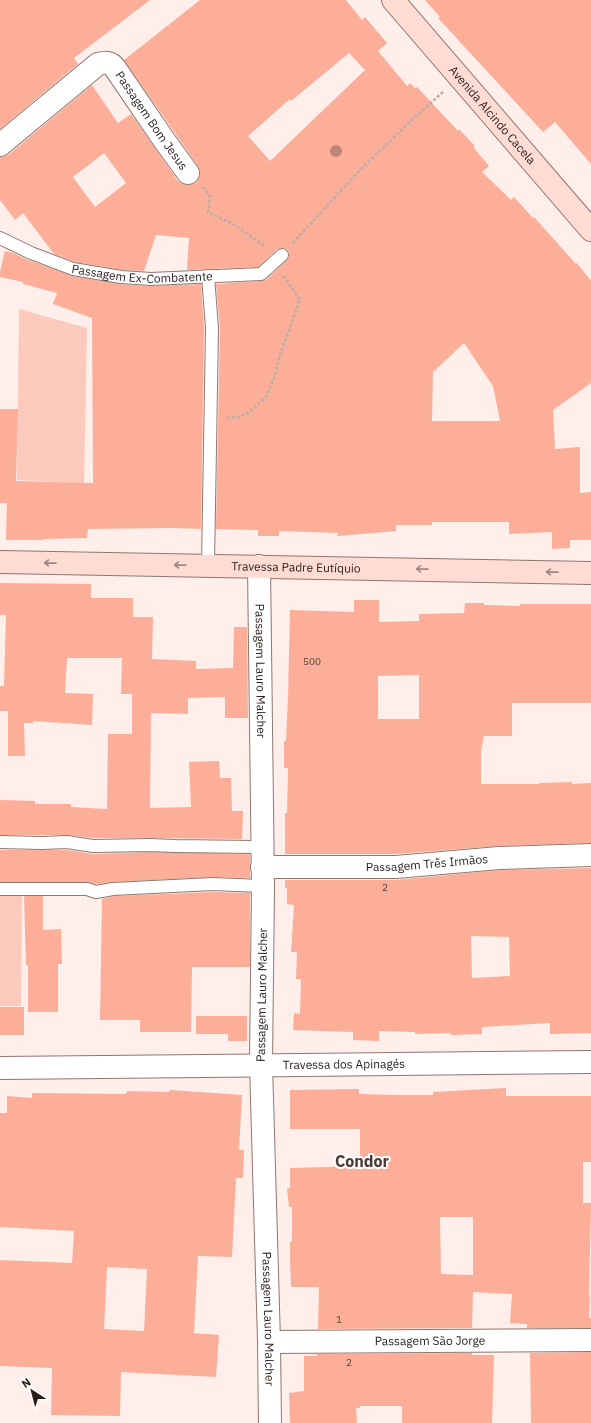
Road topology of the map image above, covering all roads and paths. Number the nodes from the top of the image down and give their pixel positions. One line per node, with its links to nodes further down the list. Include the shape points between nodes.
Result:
1 (394, 0): 2 (main road, Avenida Alcindo Cacela)
2 (460, 77): 5 (main road, Avenida Alcindo Cacela); 7 (path, via 360,170)
3 (0, 145): 4 (street, Passagem Bom Jesus, via 98,64 105,62 115,68)
4 (188, 173): 7 (path, Passagem Bom Jesus, via 210,196 208,212 233,224 269,249)
5 (591, 230)
6 (0, 238): 8 (lane, Passagem Ex-Combatente, via 73,269 151,279)
7 (278, 259): 8 (lane, Passagem Ex-Combatente, via 262,274); 9 (path, via 300,300 266,397 248,413 239,417)
8 (208, 276): 9 (lane, via 212,328)
9 (211, 418): 11 (lane)
10 (0, 562): 11 (main road, Travessa Padre Eutíquio, one-way to 10)
11 (208, 565): 12 (main road, Travessa Padre Eutíquio)
12 (259, 566): 13 (main road, Travessa Padre Eutíquio, one-way to 12); 16 (street, Passagem Lauro Malcher)
13 (591, 573)
14 (0, 842): 16 (lane, via 174,846)
15 (591, 855): 16 (street, Passagem Três Irmãos, via 514,857 396,867)
16 (263, 866): 17 (lane, via 212,884 96,892 87,889); 19 (street, Passagem Lauro Malcher)
17 (0, 889)
18 (591, 1062): 19 (street, Travessa dos Apinagés)
19 (261, 1064): 20 (street, Travessa dos Apinagés); 22 (street, Passagem Lauro Malcher)
20 (0, 1068)
21 (591, 1340): 22 (street, Passagem São Jorge)
22 (269, 1342): 23 (street, Passagem Lauro Malcher)
23 (270, 1423)

